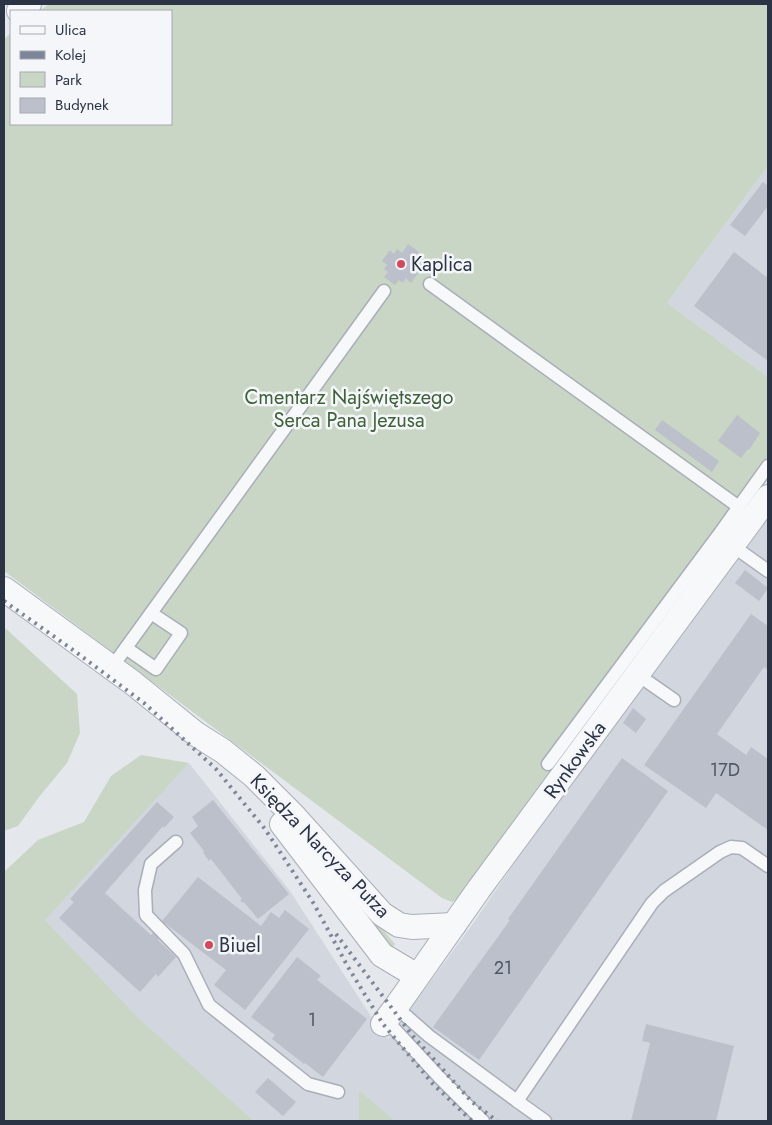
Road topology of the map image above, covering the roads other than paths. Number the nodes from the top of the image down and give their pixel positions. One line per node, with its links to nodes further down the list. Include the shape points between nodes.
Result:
1 (430, 284): 5 (lane)
2 (384, 291): 9 (lane)
3 (768, 466): 5 (lane)
4 (768, 497): 6 (street, Rynkowska)
5 (739, 507): 15 (lane)
6 (733, 546): 7 (lane); 12 (street, Rynkowska)
7 (768, 571)
8 (4, 589): 11 (street, Księdza Narcyza Putza)
9 (151, 613): 10 (lane); 10 (lane, via 181,633 156,669)
10 (126, 648): 11 (lane)
11 (112, 667): 14 (street, Księdza Narcyza Putza)
12 (638, 675): 13 (lane); 18 (street, Rynkowska)
13 (674, 700)
14 (196, 734): 18 (street, Księdza Narcyza Putza, via 223,751 264,786 382,914 399,925 412,927); 19 (street, Księdza Narcyza Putza, via 285,827 382,955)
15 (548, 764)
16 (176, 842): 21 (lane, via 151,864 145,890 146,915 184,954 209,1005 308,1084)
17 (768, 866): 22 (lane, via 742,848 731,847 664,890)
18 (454, 925): 19 (street, Rynkowska)
19 (417, 976): 20 (street, Rynkowska)
20 (389, 1017): 22 (lane, via 428,1036); 23 (lane, via 440,1079)
21 (338, 1092)
22 (517, 1101): 24 (lane)
23 (483, 1121)
24 (545, 1121)

